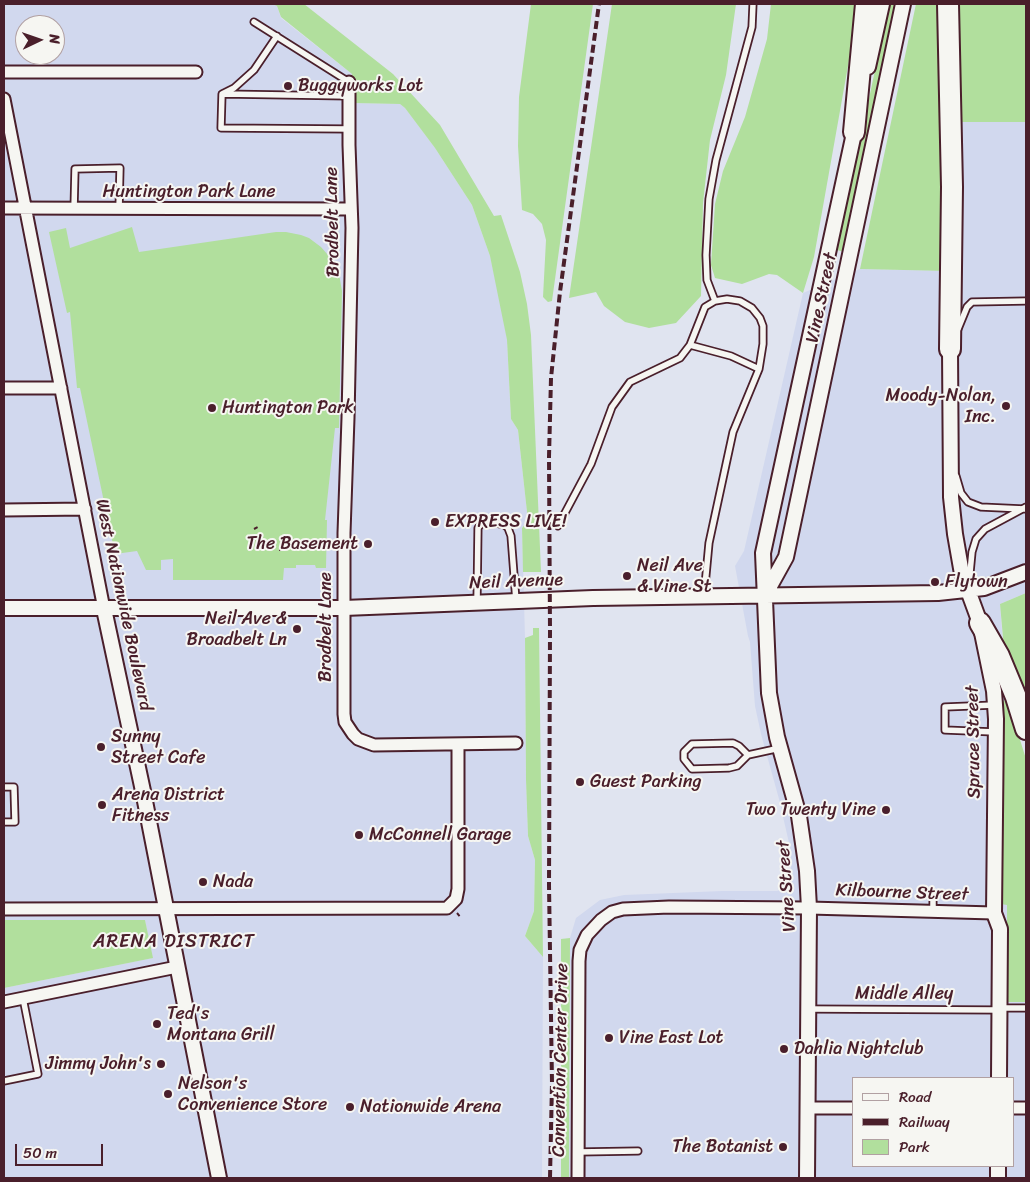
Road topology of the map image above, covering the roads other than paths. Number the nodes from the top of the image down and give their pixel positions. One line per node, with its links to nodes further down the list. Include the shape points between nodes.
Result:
1 (753, 4): 22 (lane, via 752,27 716,160 709,199 707,280)
2 (866, 4): 15 (highway)
3 (882, 4): 15 (street, Vine Street)
4 (903, 4): 36 (street, Vine Street, via 786,557)
5 (948, 4): 24 (highway, via 952,187)
6 (254, 22): 7 (lane)
7 (277, 36): 10 (lane); 11 (lane, via 254,70)
8 (4, 72): 9 (street)
9 (196, 72)
10 (349, 82): 12 (street, Brodbelt Lane)
11 (222, 94): 12 (lane); 14 (lane, via 221,128)
12 (349, 96): 14 (street, Brodbelt Lane)
13 (4, 98): 17 (street, West Nationwide Boulevard)
14 (349, 129): 20 (street, Brodbelt Lane)
15 (854, 132): 36 (street, Vine Street, via 763,553)
16 (4, 208): 17 (street, Huntington Park Lane)
17 (26, 208): 18 (street, Huntington Park Lane); 27 (street, West Nationwide Boulevard)
18 (74, 208): 19 (street, Huntington Park Lane); 19 (lane, via 75,169 120,168)
19 (120, 209): 20 (street, Huntington Park Lane)
20 (351, 209): 40 (street, Brodbelt Lane)
21 (1026, 300): 24 (lane, via 972,302)
22 (715, 301): 23 (lane, via 705,307); 25 (lane, via 727,298 740,301 760,318 763,344)
23 (690, 344): 25 (lane, via 731,356); 32 (lane, via 680,358 630,382 612,407 591,464)
24 (950, 349): 28 (street, Spruce Street)
25 (759, 370): 35 (lane, via 733,432 709,543)
26 (4, 388): 27 (street)
27 (61, 388): 30 (street, West Nationwide Boulevard)
28 (951, 460): 29 (lane, via 961,493 968,502 982,507); 34 (street, Spruce Street, via 955,534 962,574)
29 (1025, 508): 34 (lane, via 985,529 976,539)
30 (85, 509): 31 (street); 41 (street, West Nationwide Boulevard)
31 (4, 510)
32 (558, 526)
33 (1026, 572): 34 (street, Neil Avenue)
34 (969, 590): 36 (street, Neil Avenue); 42 (street, Spruce Street)
35 (704, 596): 36 (street, Neil Avenue); 37 (street, Neil Avenue)
36 (765, 596): 48 (street, Vine Street, via 767,676)
37 (516, 601): 38 (street, Neil Avenue); 38 (lane, via 508,528 483,521 478,528)
38 (477, 602): 40 (street, Neil Avenue)
39 (4, 608): 41 (street, Neil Avenue)
40 (344, 608): 41 (street, Neil Avenue); 47 (street, Brodbelt Lane, via 344,714 353,734 374,745)
41 (104, 609): 55 (street, West Nationwide Boulevard)
42 (980, 623): 43 (street, Spruce Street); 44 (highway, via 999,656)
43 (995, 706): 45 (street, Spruce Street); 45 (lane, via 945,706 945,730)
44 (1026, 729)
45 (995, 732): 57 (street, Spruce Street)
46 (516, 743): 47 (street, Brodbelt Lane)
47 (458, 744): 55 (street, via 458,889 456,899 447,908)
48 (780, 748): 49 (lane); 53 (street, Vine Street, via 804,840)
49 (748, 755): 49 (lane, via 733,743 692,744 684,752 684,759 692,770 730,768)
50 (4, 787): 51 (lane, via 14,787 15,822)
51 (4, 822)
52 (933, 893): 56 (lane)
53 (809, 908): 56 (street, Kilbourne Street); 61 (street, Vine Street); 69 (street, Convention Center Drive, via 623,909 612,912 590,931 583,942 579,960)
54 (4, 909): 55 (street)
55 (166, 909): 58 (street, West Nationwide Boulevard)
56 (933, 910): 57 (street, Kilbourne Street)
57 (994, 913): 63 (street, Spruce Street, via 1000,928)
58 (177, 967): 59 (street); 70 (street, West Nationwide Boulevard)
59 (23, 998): 60 (street); 65 (lane, via 38,1074)
60 (4, 1002)
61 (808, 1008): 63 (lane, Middle Alley); 66 (street, Vine Street)
62 (1026, 1008): 63 (lane, Middle Alley)
63 (999, 1009): 64 (street, Spruce Street)
64 (999, 1077)
65 (4, 1080)
66 (808, 1108): 67 (street); 72 (street, Vine Street)
67 (852, 1108)
68 (638, 1151): 69 (lane)
69 (578, 1152): 71 (street, Convention Center Drive)
70 (219, 1178)
71 (578, 1178)
72 (807, 1178)

